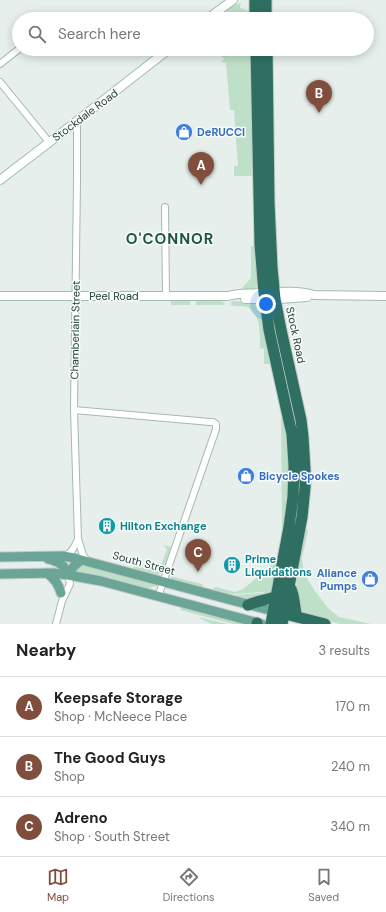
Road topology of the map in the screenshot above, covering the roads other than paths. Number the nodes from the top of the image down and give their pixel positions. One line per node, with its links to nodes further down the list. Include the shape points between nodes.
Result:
1 (255, 0): 5 (highway)
2 (266, 0): 6 (highway)
3 (234, 1): 4 (street)
4 (218, 12)
5 (256, 12)
6 (266, 12)
7 (12, 55): 11 (street)
8 (160, 56): 13 (street, Stockdale Road)
9 (256, 56): 20 (highway, Stock Road, via 260,244)
10 (267, 56): 20 (highway, Stock Road)
11 (0, 64)
12 (0, 82): 14 (street)
13 (77, 122): 14 (street, Stockdale Road); 18 (street, Chamberlain Street)
14 (49, 142): 15 (street, Stockdale Road)
15 (0, 180)
16 (165, 206): 19 (street)
17 (0, 296): 18 (street, Peel Road)
18 (75, 296): 19 (street, Peel Road); 22 (street, Chamberlain Street)
19 (166, 296): 20 (street, Peel Road, via 228,296 235,299)
20 (270, 296): 21 (street, Peel Road); 32 (highway, Stock Road, via 299,413 305,458 304,502); 33 (highway, Stock Road, via 269,330 289,421 294,466 292,510)
21 (386, 296)
22 (74, 410): 23 (street, Chamberlain Street); 31 (street, via 216,424)
23 (78, 539): 25 (street); 27 (street, Chamberlain Street)
24 (37, 556): 25 (main road, South Street); 26 (main road, South Street); 30 (main road, via 62,564)
25 (66, 556): 27 (main road, South Street)
26 (0, 557)
27 (84, 561): 30 (main road, via 74,566); 31 (main road, South Street)
28 (47, 573): 29 (main road); 30 (main road); 34 (main road, via 60,588)
29 (0, 574)
30 (68, 575): 34 (street); 35 (main road, via 101,581)
31 (163, 581): 35 (street); 36 (main road, South Street)
32 (289, 586): 37 (highway, Stock Road); 38 (highway, via 294,595)
33 (277, 596): 36 (highway); 37 (highway, Stock Road)
34 (62, 597): 39 (street)
35 (158, 597): 40 (main road)
36 (248, 605): 37 (main road, South Street)
37 (280, 616): 38 (highway, South Street); 41 (highway, Stock Road)
38 (298, 617): 42 (highway, South Street)
39 (56, 624)
40 (258, 624)
41 (271, 624)
42 (325, 624)

